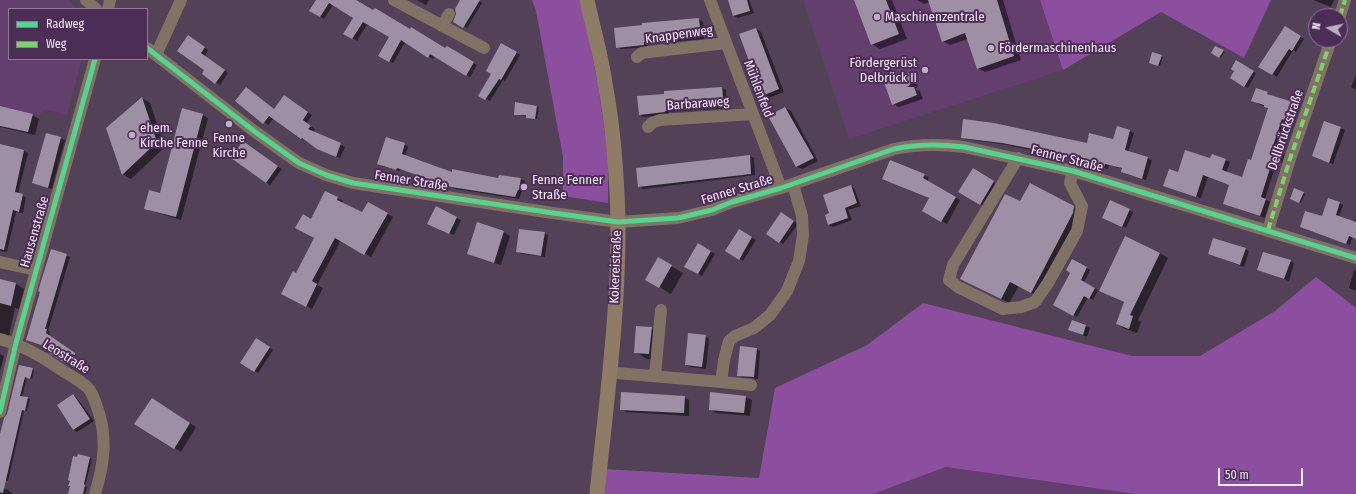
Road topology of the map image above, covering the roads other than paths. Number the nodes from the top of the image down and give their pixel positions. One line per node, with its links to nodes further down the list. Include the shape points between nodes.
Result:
1 (86, 0): 6 (street)
2 (181, 0): 12 (street)
3 (394, 0): 8 (street)
4 (587, 0): 21 (main road, Kokereistraße, via 605,83 614,154)
5 (710, 0): 9 (street, Mühlenfeld)
6 (95, 8)
7 (449, 14): 8 (street)
8 (442, 26): 10 (street)
9 (726, 43): 13 (street, Knappenweg, via 642,53); 15 (street, Mühlenfeld)
10 (484, 48)
11 (1328, 48): 22 (street, Dellbrückstraße)
12 (152, 51): 21 (street, Fenner Straße, via 298,163 326,175 353,183)
13 (637, 57)
14 (95, 60): 25 (street, Hausenstraße)
15 (753, 114): 16 (street, Barbaraweg, via 660,120); 20 (street, Mühlenfeld)
16 (648, 127)
17 (1018, 158): 18 (street, Fenner Straße); 18 (street, via 952,265 949,280 1003,309 1021,308 1035,302 1077,231 1082,206 1070,183); 19 (street, Fenner Straße, via 964,147 935,144 912,146 874,155)
18 (1073, 171): 22 (street, Fenner Straße)
19 (793, 184): 20 (street, Fenner Straße); 31 (street, via 802,216 799,261 787,291 770,315 754,328 729,341)
20 (780, 188): 21 (street, Fenner Straße, via 678,218)
21 (618, 222): 35 (main road, Kokereistraße, via 615,297)
22 (1268, 230): 23 (street, Fenner Straße)
23 (1356, 258)
24 (0, 262): 25 (street)
25 (36, 270): 28 (street, Hausenstraße)
26 (661, 310): 30 (street)
27 (0, 339): 28 (street, Leostraße)
28 (16, 343): 33 (street, Hausenstraße); 34 (street, Leostraße, via 89,388 102,419 105,438)
29 (617, 373): 30 (street)
30 (655, 376): 31 (street)
31 (721, 382): 32 (street)
32 (751, 385)
33 (0, 412)
34 (95, 494)
35 (597, 494)

